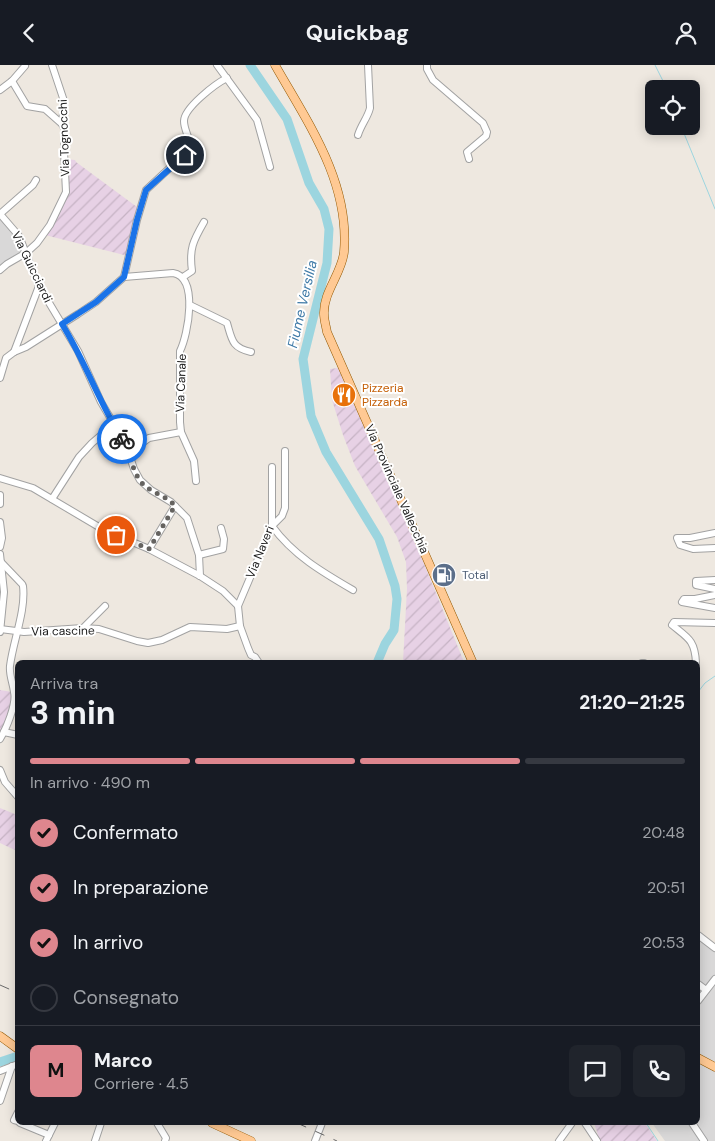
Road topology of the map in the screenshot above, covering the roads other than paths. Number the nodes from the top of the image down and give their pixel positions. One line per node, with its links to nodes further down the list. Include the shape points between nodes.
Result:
1 (20, 65): 2 (street)
2 (25, 65): 3 (street); 10 (street)
3 (30, 65)
4 (217, 65): 9 (street)
5 (275, 65): 68 (main road, Via Provinciale Vallecchia, via 328,160 340,201 344,254 324,312 327,332)
6 (368, 65): 13 (street, via 370,108)
7 (427, 65): 14 (street, via 433,80 483,123 486,136 469,149)
8 (53, 67): 12 (street, Via Tognocchi, via 64,101)
9 (227, 78): 15 (street, via 257,120); 21 (street, via 187,111 184,121 190,141 188,151 146,190)
10 (12, 81): 11 (street); 12 (street, via 27,106 45,109)
11 (0, 90)
12 (62, 124): 19 (street, Via Tognocchi, via 65,130 66,192 45,232)
13 (358, 135)
14 (469, 159)
15 (270, 167)
16 (36, 180): 17 (street)
17 (0, 214): 19 (street, Via Guicciardi, via 19,236)
18 (204, 222): 22 (street, via 191,247 192,271)
19 (26, 253): 20 (street, Via Tognocchi); 23 (street, Via Guicciardi)
20 (0, 270)
21 (124, 277): 22 (street, via 174,273); 25 (street, via 96,302)
22 (183, 277): 24 (street, Via Canale)
23 (39, 286): 25 (street, Via Guicciardi); 26 (street)
24 (190, 305): 27 (street, via 227,323 235,345); 31 (street, Via Canale, via 180,351)
25 (62, 324): 26 (street); 30 (street, Via Guicciardi)
26 (14, 352): 28 (street)
27 (251, 352)
28 (3, 358): 29 (street)
29 (0, 378)
30 (113, 425): 32 (street, Via Guicciardi); 38 (street, via 79,457)
31 (180, 432): 32 (street, via 149,437); 36 (street, Via Canale, via 194,461)
32 (128, 450): 40 (street, Via Guicciardi, via 140,480)
33 (285, 451): 42 (street, via 285,507 282,516)
34 (272, 467): 42 (street, Via Naveri)
35 (0, 478): 38 (street, via 33,488)
36 (196, 481)
37 (0, 495): 39 (street)
38 (52, 499): 47 (street, via 104,530)
39 (0, 504)
40 (175, 506): 47 (street); 49 (street, Via Guicciardi, via 188,518)
41 (0, 522): 45 (street)
42 (272, 526): 54 (street, via 300,556); 57 (street, Via Naveri)
43 (221, 528): 49 (street, via 222,549)
44 (715, 533): 46 (street, via 678,539 680,545 693,549)
45 (0, 547)
46 (715, 547)
47 (149, 549): 51 (street)
48 (0, 554): 50 (street)
49 (199, 555): 51 (street, Via Guicciardi)
50 (0, 561): 62 (street, via 4,592); 63 (street, via 23,585)
51 (200, 576): 57 (street)
52 (715, 580): 53 (street, via 696,581 696,585)
53 (715, 589)
54 (352, 590)
55 (715, 595): 58 (street, via 684,599 682,602)
56 (105, 605): 61 (street)
57 (238, 606): 60 (street)
58 (715, 608)
59 (715, 623): 69 (street, via 674,622 672,625 689,636)
60 (240, 626): 61 (street, Via cascine, via 226,629 190,627 148,643); 65 (street)
61 (84, 628): 63 (street, Via cascine)
62 (0, 629): 63 (street, Via cascine); 64 (street)
63 (17, 631): 70 (street, via 10,666)
64 (0, 633)
65 (251, 655): 66 (street); 67 (street)
66 (249, 660)
67 (257, 660)
68 (472, 660)
69 (696, 660)
70 (15, 692)
71 (15, 699): 72 (street)
72 (4, 732): 73 (street); 74 (street)
73 (15, 734)
74 (0, 739)
75 (0, 770): 76 (street, via 5,783)
76 (15, 794)
77 (700, 937): 78 (street)
78 (715, 948)
79 (715, 979): 81 (street)
80 (700, 986): 81 (street)
81 (706, 990): 82 (street)
82 (700, 998)
83 (0, 1036): 84 (main road)
84 (15, 1047)
85 (700, 1058): 88 (main road)
86 (700, 1063): 88 (main road)
87 (15, 1065): 89 (street); 90 (street)
88 (713, 1066)
89 (0, 1071)
90 (0, 1101)
91 (24, 1125): 100 (street)
92 (53, 1125): 100 (street)
93 (100, 1125): 101 (street)
94 (157, 1125): 102 (street)
95 (216, 1125): 103 (main road)
96 (321, 1125): 104 (street)
97 (569, 1125): 105 (street)
98 (589, 1125): 106 (street)
99 (693, 1125): 107 (street)
100 (48, 1138)
101 (95, 1141)
102 (165, 1141)
103 (251, 1141)
104 (315, 1141)
105 (559, 1141)
106 (597, 1141)
107 (704, 1141)

